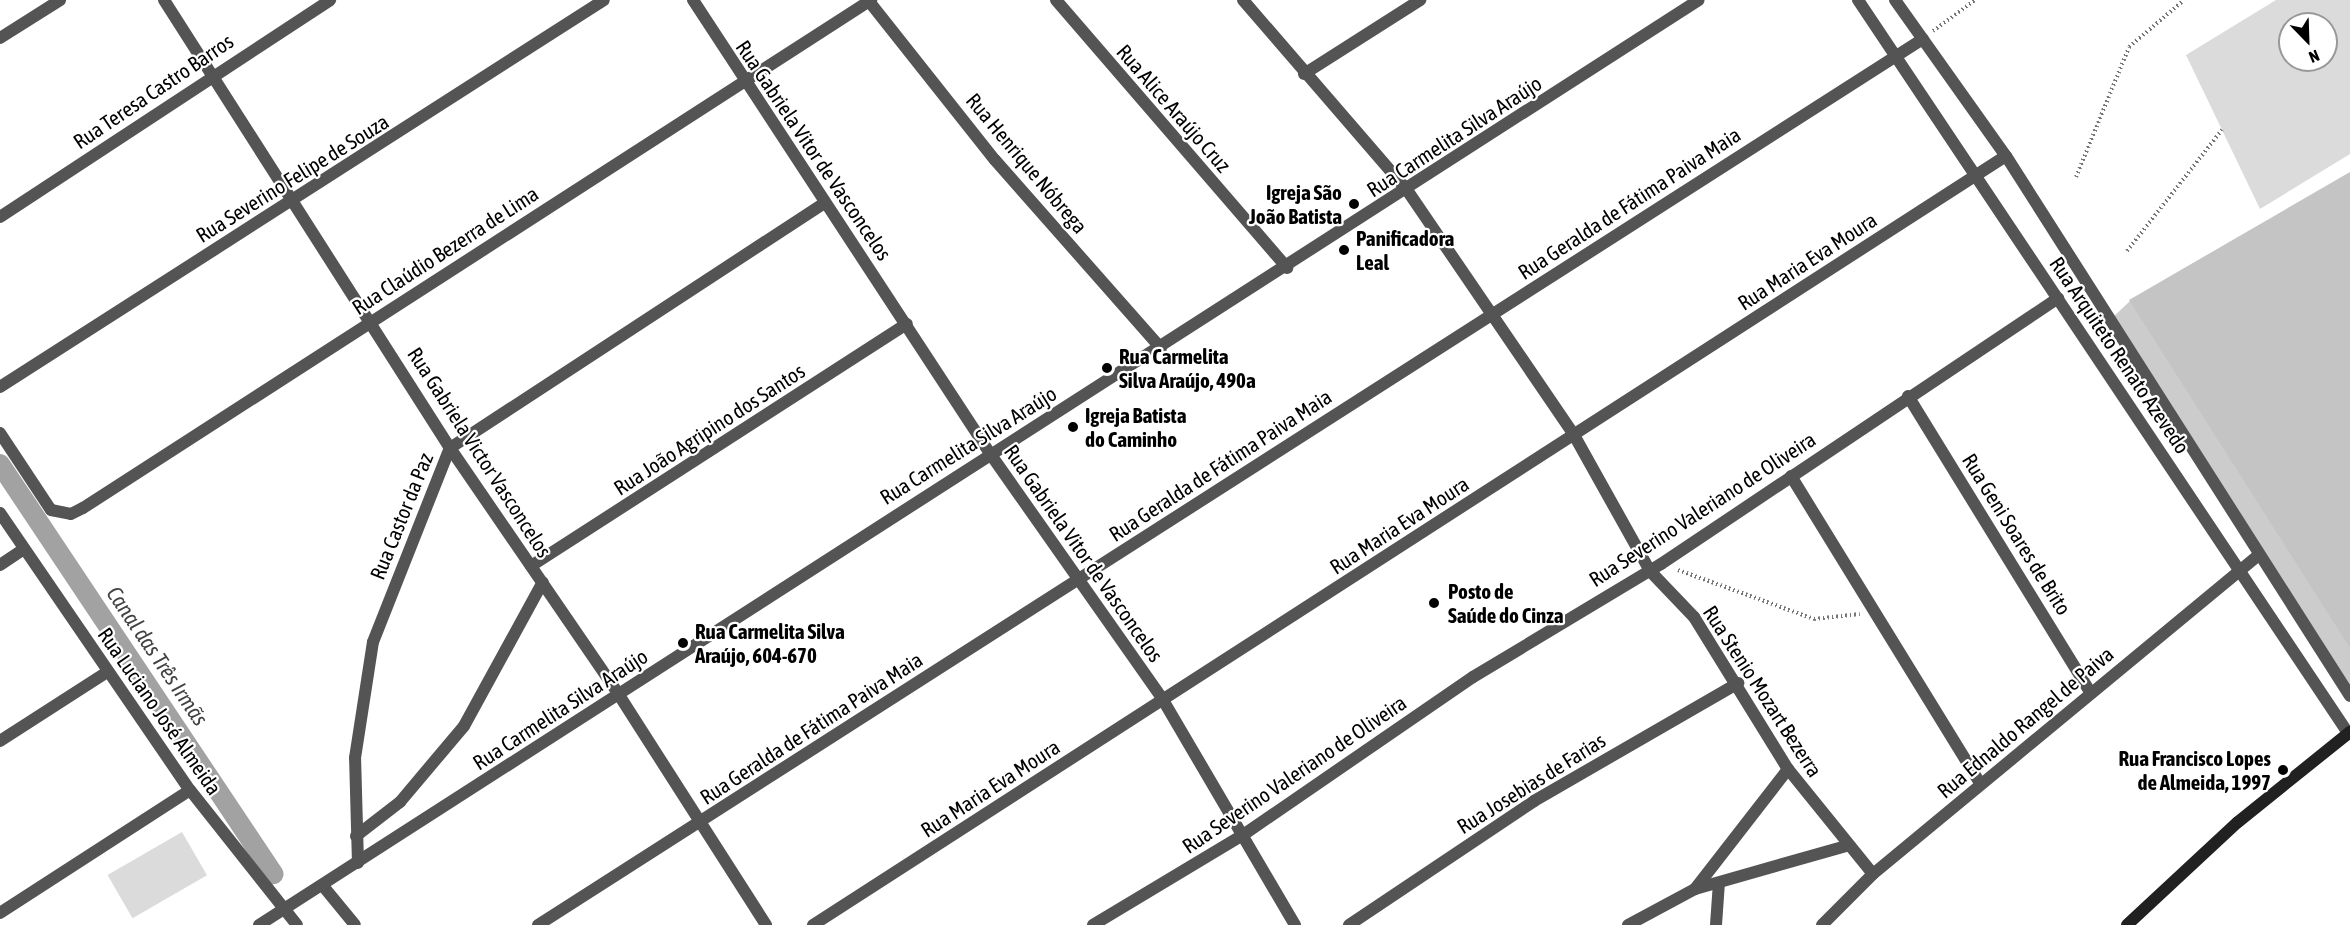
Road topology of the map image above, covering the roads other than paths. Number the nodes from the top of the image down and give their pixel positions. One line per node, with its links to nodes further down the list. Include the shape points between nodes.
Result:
1 (60, 0): 13 (street)
2 (164, 0): 16 (street, Rua Gabriela Victor Vasconcelos)
3 (330, 0): 16 (street, Rua Teresa Castro Barros)
4 (604, 0): 22 (street, Rua Severino Felipe de Souza)
5 (693, 0): 18 (street, Rua Gabriela Vitor de Vasconcelos)
6 (869, 0): 18 (street, Rua Claúdio Bezerra de Lima); 30 (street, Rua Henrique Nóbrega, via 995,160)
7 (1056, 0): 25 (street, Rua Alice Araújo Cruz)
8 (1243, 0): 17 (street, Rua Stenio Mozart Bezerra)
9 (1420, 0): 17 (street)
10 (1699, 0): 21 (street, Rua Carmelita Silva Araújo)
11 (1858, 0): 15 (street, Rua Arquiteto Renato Azevedo)
12 (1895, 0): 14 (street, Rua Arquiteto Renato Azevedo)
13 (0, 38)
14 (1923, 39): 15 (street, Rua Geralda de Fátima Paiva Maia); 19 (street, Rua Arquiteto Renato Azevedo)
15 (1893, 56): 20 (street, Rua Arquiteto Renato Azevedo); 27 (street, Rua Geralda de Fátima Paiva Maia)
16 (213, 74): 22 (street, Rua Gabriela Victor Vasconcelos); 24 (street, Rua Teresa Castro Barros)
17 (1304, 74): 21 (street, Rua Stenio Mozart Bezerra)
18 (743, 81): 23 (street, Rua Gabriela Vitor de Vasconcelos); 28 (street, Rua Claúdio Bezerra de Lima)
19 (2006, 156): 20 (street, Rua Maria Eva Moura); 40 (street, Rua Arquiteto Renato Azevedo)
20 (1976, 176): 26 (street, Rua Arquiteto Renato Azevedo); 34 (street, Rua Maria Eva Moura)
21 (1407, 190): 25 (street, Rua Carmelita Silva Araújo); 27 (street, Rua Stenio Mozart Bezerra)
22 (295, 198): 28 (street, Rua Gabriela Victor Vasconcelos); 31 (street, Rua Severino Felipe de Souza)
23 (825, 203): 29 (street, Rua Gabriela Vitor de Vasconcelos); 35 (street, Rua Castor da Paz)
24 (0, 217)
25 (1287, 268): 30 (street, Rua Carmelita Silva Araújo)
26 (2058, 298): 32 (street, Rua Severino Valeriano de Oliveira); 43 (street, Rua Arquiteto Renato Azevedo)
27 (1492, 314): 34 (street, Rua Stenio Mozart Bezerra); 45 (street, Rua Geralda de Fátima Paiva Maia)
28 (372, 320): 33 (street, Rua Claúdio Bezerra de Lima, via 83,508 61,514 40,498); 35 (street, Rua Gabriela Victor Vasconcelos)
29 (907, 324): 36 (street, Rua Gabriela Vitor de Vasconcelos); 42 (street, Rua João Agripino dos Santos)
30 (1161, 348): 36 (street, Rua Carmelita Silva Araújo)
31 (0, 387)
32 (1908, 396): 37 (street, Rua Severino Valeriano de Oliveira); 49 (street, Rua Geni Soares de Brito)
33 (0, 433)
34 (1575, 435): 44 (street, Rua Stenio Mozart Bezerra); 52 (street, Rua Maria Eva Moura)
35 (450, 448): 42 (street, Rua Gabriela Victor Vasconcelos); 60 (street, Rua Castor da Paz, via 373,642 355,758)
36 (989, 452): 45 (street, Rua Gabriela Vitor de Vasconcelos); 50 (street, Rua Carmelita Silva Araújo)
37 (1791, 476): 44 (street, Rua Severino Valeriano de Oliveira); 56 (street)
38 (0, 513): 39 (street, Rua Luciano José Almeida)
39 (22, 550): 41 (street); 47 (street, Rua Luciano José Almeida)
40 (2258, 555): 43 (street, Rua Ednaldo Rangel de Paiva); 51 (street, Rua Arquiteto Renato Azevedo)
41 (0, 565)
42 (531, 566): 46 (street, Rua Gabriela Victor Vasconcelos)
43 (2240, 568): 49 (street, Rua Ednaldo Rangel de Paiva); 53 (street, Rua Arquiteto Renato Azevedo)
44 (1650, 571): 48 (street, Rua Stenio Mozart Bezerra, via 1694,617); 59 (street, Rua Severino Valeriano de Oliveira, via 1473,678)
45 (1078, 579): 52 (street, Rua Gabriela Vitor de Vasconcelos); 58 (street, Rua Geralda de Fátima Paiva Maia)
46 (543, 582): 50 (street, Rua Gabriela Victor Vasconcelos); 60 (street, via 464,726 400,802)
47 (107, 672): 54 (street); 57 (street, Rua Luciano José Almeida)
48 (1738, 683): 55 (street, Rua Stenio Mozart Bezerra); 77 (street, Rua Josebias de Farias, via 1534,801)
49 (2091, 693): 56 (street, Rua Ednaldo Rangel de Paiva)
50 (618, 695): 58 (street, Rua Gabriela Victor Vasconcelos); 62 (street, Rua Carmelita Silva Araújo)
51 (2350, 696)
52 (1163, 700): 59 (street, Rua Gabriela Vitor de Vasconcelos); 74 (street, Rua Maria Eva Moura)
53 (2349, 733): 81 (main road, via 2238,822)
54 (0, 741)
55 (1788, 769): 61 (street, Rua Stenio Mozart Bezerra); 66 (street)
56 (1980, 783): 63 (street, Rua Ednaldo Rangel de Paiva)
57 (190, 790): 67 (street, Rua Luciano José Almeida); 68 (street)
58 (702, 822): 72 (street, Rua Geralda de Fátima Paiva Maia); 73 (street, Rua Gabriela Victor Vasconcelos)
59 (1243, 835): 75 (street, Rua Severino Valeriano de Oliveira); 76 (street, Rua Gabriela Vitor de Vasconcelos)
60 (356, 836): 62 (street, Rua Castor da Paz)
61 (1849, 845): 63 (street, Rua Stenio Mozart Bezerra); 65 (street)
62 (358, 863): 64 (street, Rua Carmelita Silva Araújo)
63 (1873, 874): 80 (street, Rua Ednaldo Rangel de Paiva)
64 (323, 886): 67 (street, Rua Carmelita Silva Araújo); 71 (street)
65 (1719, 886): 66 (street); 79 (street)
66 (1695, 889): 78 (street)
67 (284, 909): 69 (street, Rua Carmelita Silva Araújo); 70 (street, Rua Luciano José Almeida)
68 (0, 914)
69 (259, 925)
70 (297, 925)
71 (355, 925)
72 (538, 925)
73 (766, 925)
74 (813, 925)
75 (1093, 925)
76 (1295, 925)
77 (1349, 925)
78 (1628, 925)
79 (1716, 925)
80 (1822, 925)
81 (2127, 925)

